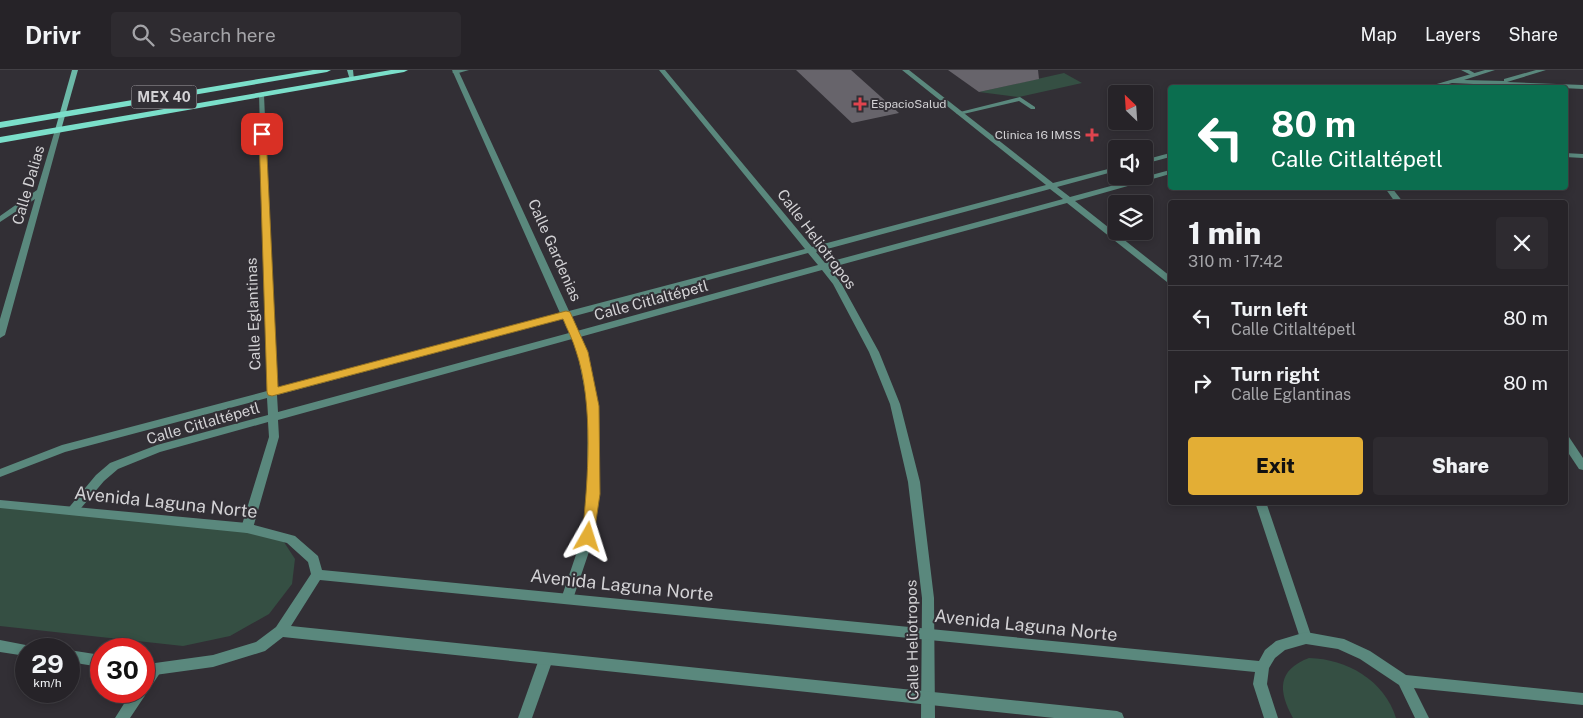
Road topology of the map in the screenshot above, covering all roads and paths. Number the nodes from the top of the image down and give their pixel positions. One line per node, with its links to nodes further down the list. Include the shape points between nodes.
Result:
1 (75, 70): 23 (main road)
2 (327, 70): 23 (main road, MEX 40)
3 (404, 70): 11 (main road, MEX 40)
4 (466, 70): 10 (street)
5 (662, 70): 39 (street, Calle Heliotropos)
6 (905, 70): 22 (street)
7 (1464, 70): 12 (street)
8 (1492, 70): 12 (street)
9 (1543, 70): 14 (street)
10 (455, 71): 42 (street, Calle Gardenias)
11 (351, 74): 20 (main road, MEX 40)
12 (1475, 75): 13 (street)
13 (1452, 81): 14 (street); 15 (street)
14 (1496, 83): 16 (street); 17 (street)
15 (1437, 85)
16 (1489, 85)
17 (1540, 85)
18 (1568, 86): 19 (street)
19 (1583, 87)
20 (261, 95): 25 (main road, MEX 40); 45 (street, Calle Eglantinas)
21 (1033, 108): 22 (street, via 1020,99)
22 (959, 113): 33 (street)
23 (62, 114): 24 (main road, MEX 40); 25 (main road)
24 (0, 125)
25 (58, 130): 26 (main road, MEX 40); 35 (street, Calle Dalias)
26 (0, 140)
27 (1568, 154): 29 (street)
28 (1168, 156): 30 (street)
29 (1583, 156)
30 (1153, 160)
31 (1108, 171): 33 (street, Calle Citlaltépetl)
32 (1168, 173): 36 (street, Calle Citlaltépetl)
33 (1052, 186): 36 (street); 39 (street, Calle Citlaltépetl)
34 (1390, 190): 37 (street)
35 (41, 191): 38 (street); 43 (street, Calle Dalias)
36 (1069, 200): 40 (street, Calle Citlaltépetl); 41 (street)
37 (1397, 200)
38 (0, 220)
39 (810, 250): 40 (street, Calle Heliotropos); 42 (street, Calle Citlaltépetl)
40 (824, 267): 44 (street, Calle Citlaltépetl); 57 (street, Calle Heliotropos, via 837,283 874,352 895,404 914,482 928,598)
41 (1168, 278)
42 (566, 315): 44 (street, Calle Gardenias); 45 (street, Calle Citlaltépetl)
43 (0, 335)
44 (575, 335): 46 (street, Calle Citlaltépetl); 55 (street, Calle Gardenias, via 582,352 593,406 593,494 588,537)
45 (272, 392): 46 (street, Calle Eglantinas); 49 (street, Calle Citlaltépetl, via 62,449)
46 (274, 417): 52 (street, Calle Citlaltépetl, via 156,449 114,466); 53 (street, Calle Eglantinas, via 274,436)
47 (1568, 444): 48 (street)
48 (1583, 466)
49 (0, 473)
50 (0, 504): 52 (street, Avenida Laguna Norte)
51 (1261, 505): 58 (street)
52 (72, 511): 53 (street, Avenida Laguna Norte)
53 (247, 528): 54 (street, Avenida Laguna Norte, via 291,539 314,560)
54 (317, 575): 55 (street, Avenida Laguna Norte); 56 (street)
55 (567, 599): 57 (street, Avenida Laguna Norte)
56 (280, 631): 61 (street); 62 (street, via 260,647 232,656)
57 (929, 634): 63 (street, Avenida Laguna Norte); 65 (street, Calle Heliotropos)
58 (1306, 638): 63 (street, via 1282,645 1270,654); 64 (street, via 1339,643 1365,654)
59 (0, 646): 60 (street)
60 (15, 648)
61 (546, 659): 65 (street); 69 (street)
62 (155, 667)
63 (1263, 667): 72 (street, via 1260,684)
64 (1404, 681): 66 (street); 73 (street)
65 (928, 698): 70 (street, Calle Heliotropos); 71 (street)
66 (1583, 699)
67 (132, 703): 68 (street)
68 (122, 718)
69 (525, 718)
70 (928, 718)
71 (1117, 718)
72 (1271, 718)
73 (1422, 718)

